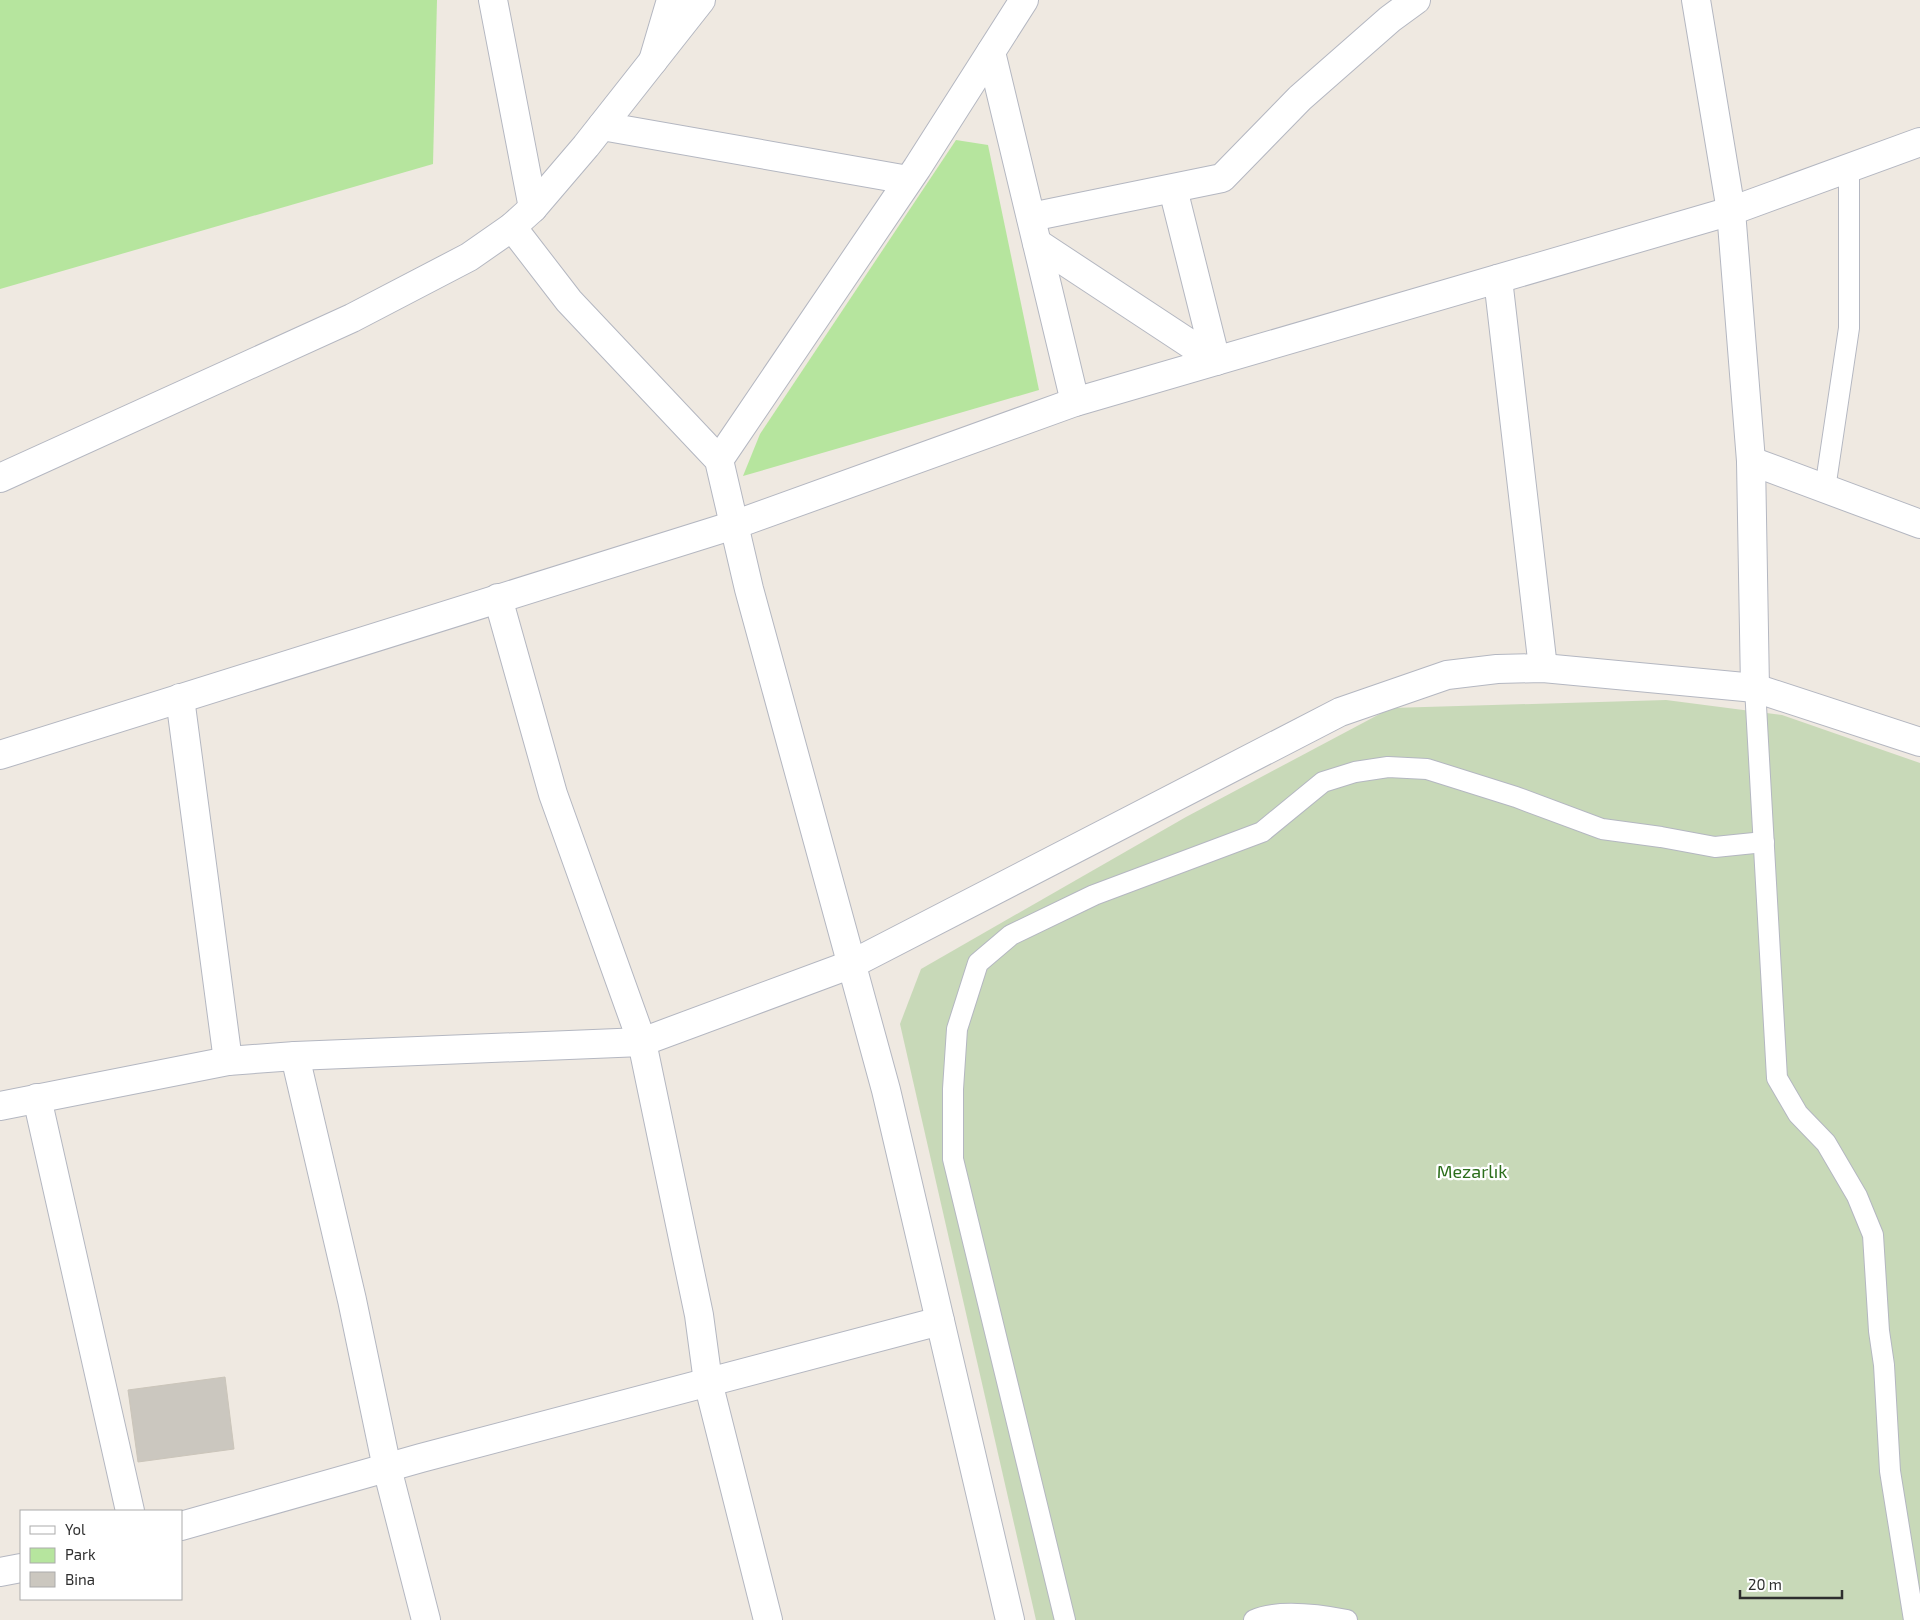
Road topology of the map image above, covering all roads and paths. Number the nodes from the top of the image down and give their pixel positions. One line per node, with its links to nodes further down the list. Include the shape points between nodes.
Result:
1 (494, 0): 14 (street)
2 (671, 0): 8 (street)
3 (701, 0): 8 (street)
4 (1024, 0): 7 (street)
5 (1416, 0): 13 (street, via 1300,98 1222,178)
6 (1696, 0): 15 (street)
7 (991, 52): 12 (street); 16 (street)
8 (652, 65): 9 (street)
9 (602, 126): 12 (street); 14 (street)
10 (1920, 142): 11 (street)
11 (1850, 168): 15 (street); 25 (lane, via 1849,328)
12 (908, 180): 22 (street)
13 (1173, 188): 16 (street); 20 (street)
14 (533, 208): 17 (street)
15 (1731, 210): 19 (street); 23 (street)
16 (1031, 217): 18 (street)
17 (512, 227): 22 (street, via 569,301); 24 (street, via 469,257 352,318)
18 (1037, 243): 20 (street); 21 (street)
19 (1498, 279): 20 (street); 29 (street)
20 (1216, 361): 21 (street)
21 (1075, 402): 27 (street)
22 (719, 460): 27 (street)
23 (1751, 461): 25 (street); 30 (street)
24 (0, 478)
25 (1825, 489): 26 (street)
26 (1920, 524)
27 (734, 525): 28 (street); 35 (street)
28 (498, 598): 31 (street); 36 (street, via 553,794)
29 (1543, 668): 30 (street); 35 (street, via 1447,675 1340,712)
30 (1755, 688): 32 (street); 34 (lane)
31 (180, 698): 33 (street); 38 (street)
32 (1920, 742)
33 (0, 755)
34 (1764, 842): 51 (lane, via 1715,847 1602,829 1427,769 1388,767 1355,772 1324,782 1262,832 1094,895 1011,935 978,963 957,1029 953,1159); 54 (lane, via 1777,1078 1798,1114 1826,1143 1857,1196 1873,1235 1890,1471)
35 (852, 964): 36 (street); 41 (street, via 886,1090)
36 (642, 1042): 37 (street); 42 (street, via 700,1315)
37 (295, 1056): 38 (street); 43 (street)
38 (228, 1061): 39 (street)
39 (37, 1098): 40 (street); 44 (street)
40 (0, 1106)
41 (940, 1322): 42 (street); 50 (street)
42 (708, 1382): 43 (street); 49 (street)
43 (387, 1468): 45 (street); 48 (street)
44 (130, 1510)
45 (182, 1526)
46 (20, 1568): 47 (street)
47 (0, 1572)
48 (426, 1620)
49 (768, 1620)
50 (1010, 1620)
51 (1065, 1620)
52 (1254, 1620): 53 (lane, via 1264,1616 1319,1615)
53 (1347, 1620)
54 (1914, 1620)

